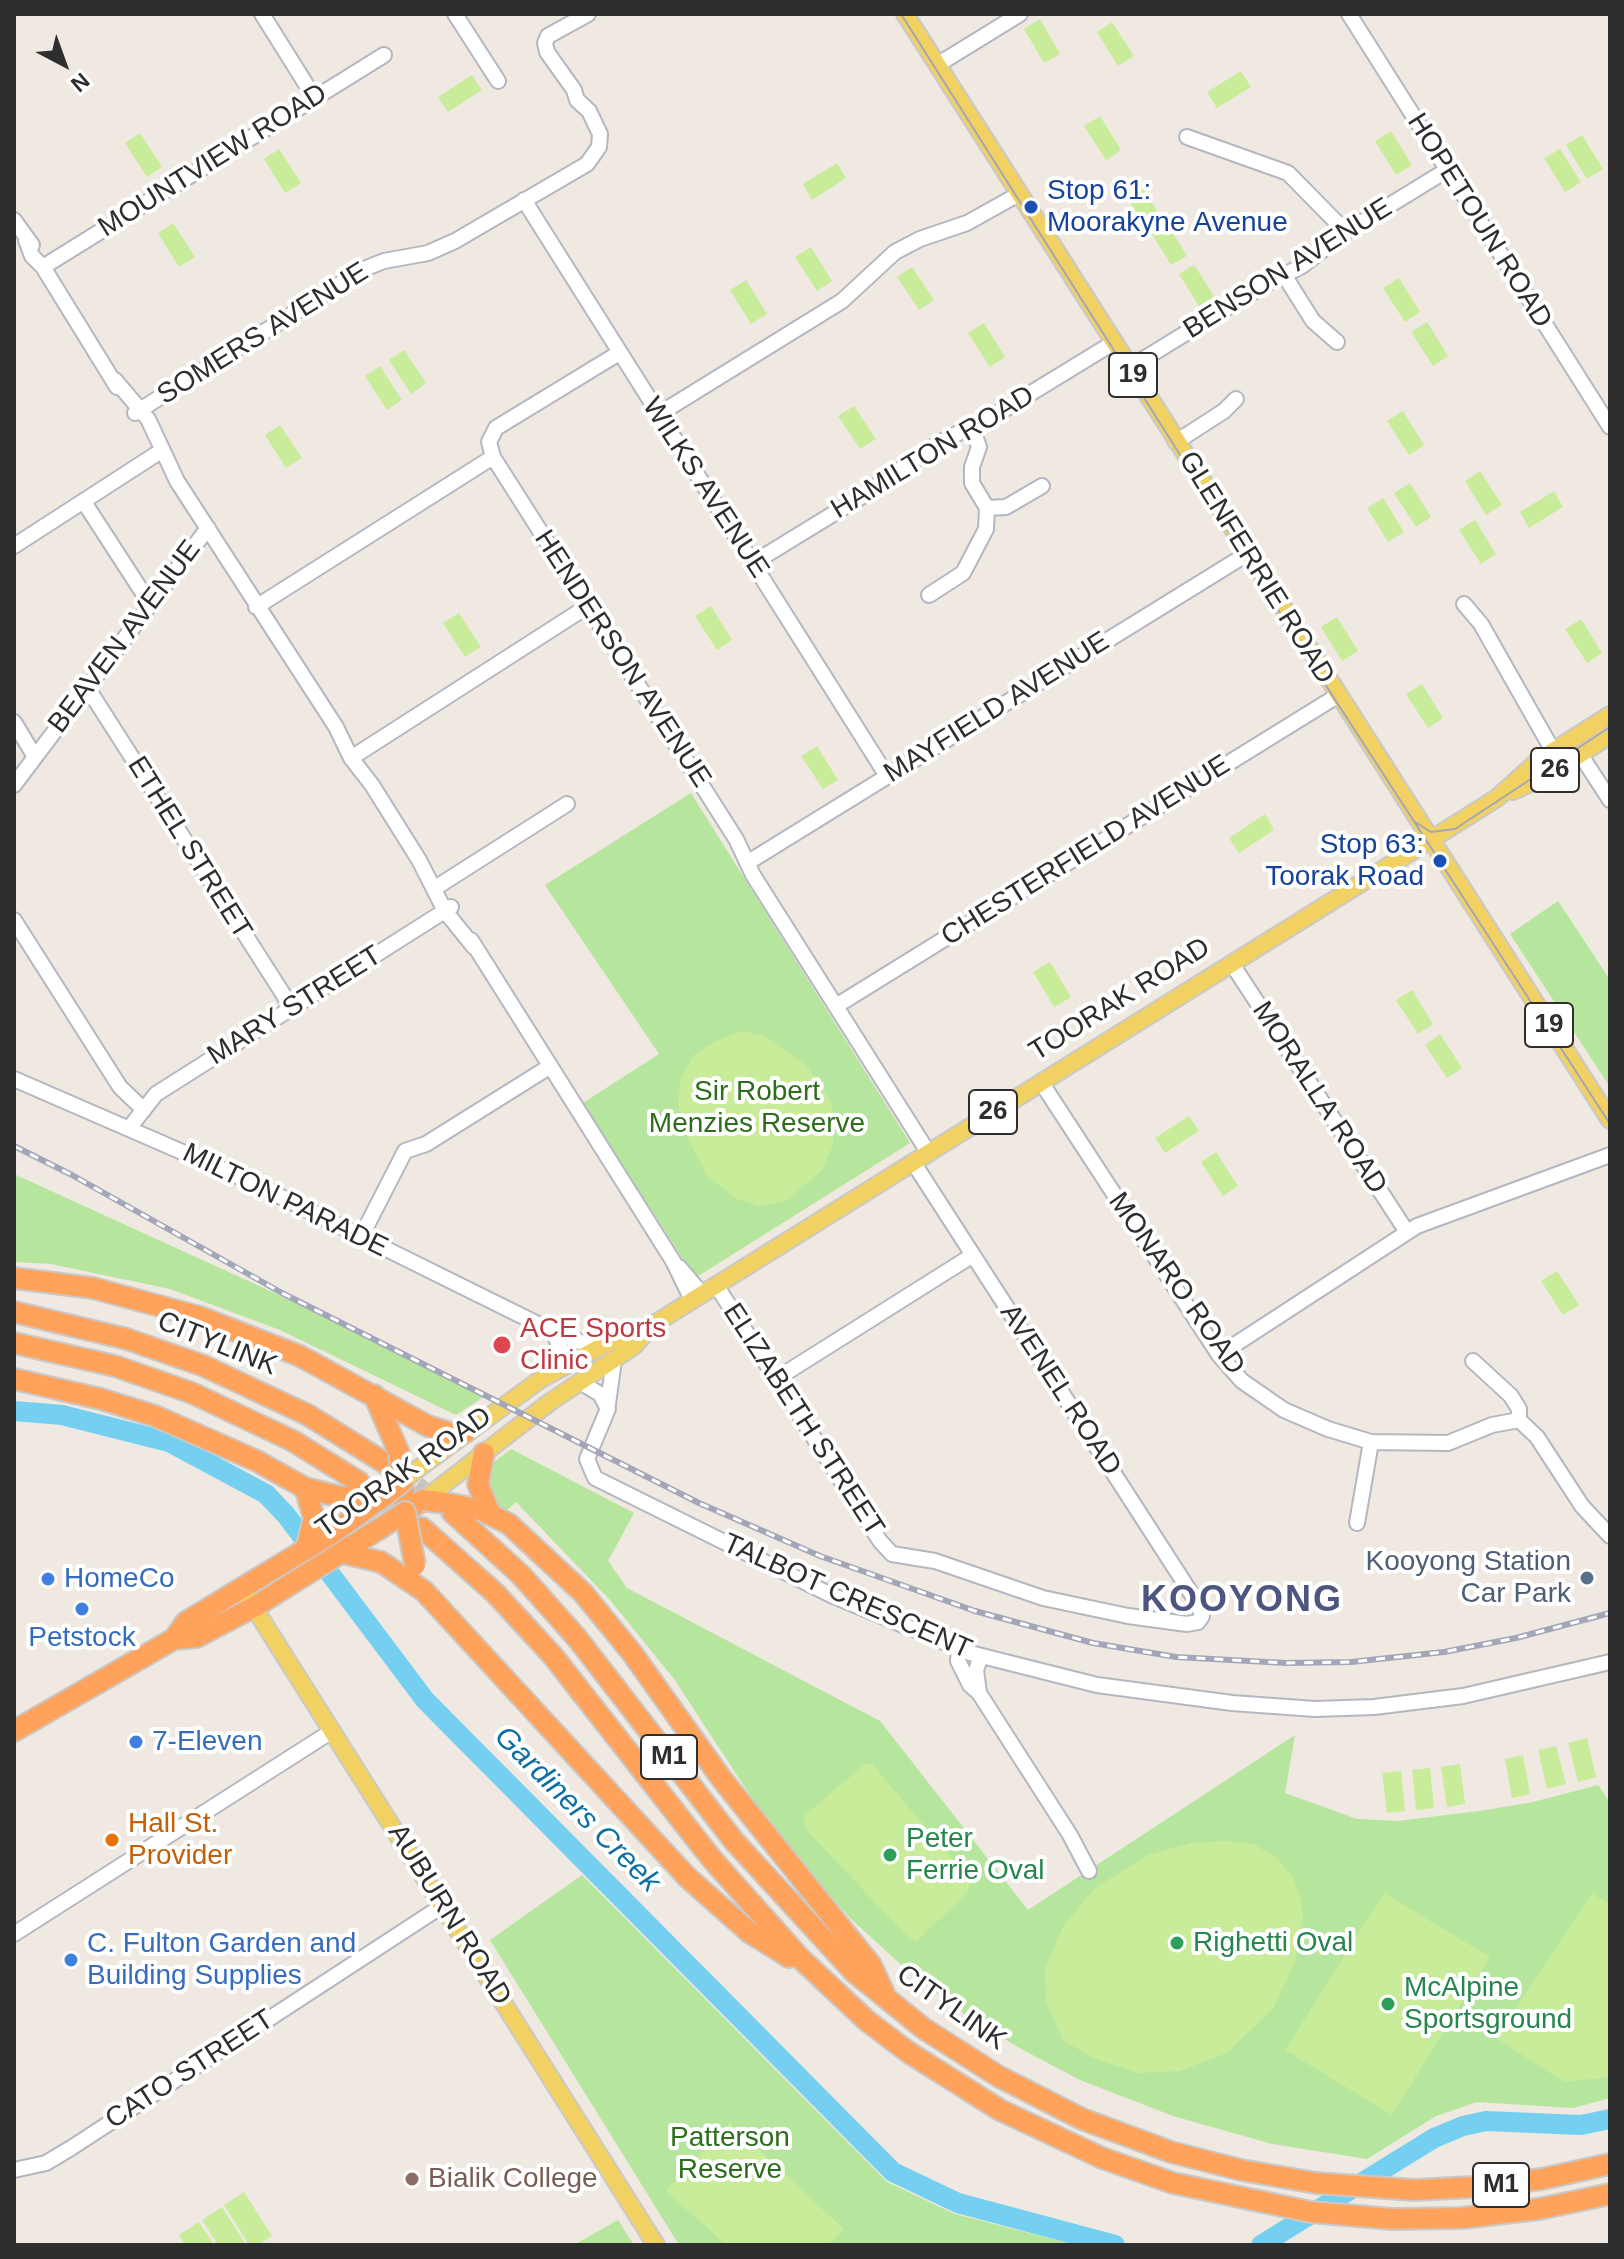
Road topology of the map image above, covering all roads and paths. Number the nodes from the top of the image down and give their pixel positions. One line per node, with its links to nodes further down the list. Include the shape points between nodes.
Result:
1 (262, 14): 10 (street)
2 (455, 14): 9 (street)
3 (588, 14): 14 (street, SOMERS AVENUE, via 548,36 545,43 599,130 599,147 592,157)
4 (905, 14): 8 (main road, GLENFERRIE ROAD / 19)
5 (1020, 14): 8 (street)
6 (1349, 14): 12 (street, HOPETOUN ROAD)
7 (384, 55): 10 (street, MOUNTVIEW ROAD)
8 (937, 65): 13 (main road, GLENFERRIE ROAD / 19)
9 (498, 81)
10 (314, 97): 17 (street, MOUNTVIEW ROAD)
11 (1187, 137): 16 (street, via 1288,173)
12 (1447, 170): 16 (street, BENSON AVENUE); 27 (street, HOPETOUN ROAD)
13 (1019, 194): 20 (main road, GLENFERRIE ROAD / 19); 25 (street, via 967,223 895,252 842,301)
14 (524, 200): 21 (street, WILKS AVENUE); 24 (street, SOMERS AVENUE, via 440,248 364,269)
15 (14, 220): 17 (street, ELIZABETH STREET, via 32,256)
16 (1346, 232): 18 (street, BENSON AVENUE)
17 (46, 265): 24 (street, ELIZABETH STREET, via 51,284)
18 (1284, 275): 19 (street, via 1317,326); 22 (street, BENSON AVENUE)
19 (1337, 342)
20 (1113, 343): 22 (main road, GLENFERRIE ROAD / 19); 26 (street, HAMILTON ROAD)
21 (619, 353): 25 (street, WILKS AVENUE); 30 (street, via 496,428 489,442)
22 (1129, 368): 28 (main road, GLENFERRIE ROAD / 19)
23 (1236, 399): 28 (street)
24 (138, 411): 29 (street, ELIZABETH STREET)
25 (659, 414): 37 (street, WILKS AVENUE)
26 (972, 427): 33 (street, via 979,447 972,483); 37 (street, HAMILTON ROAD, via 911,460)
27 (1610, 427)
28 (1176, 442): 36 (main road, GLENFERRIE ROAD / 19)
29 (158, 454): 32 (street); 34 (street, ELIZABETH STREET)
30 (493, 457): 40 (street); 42 (street, HENDERSON AVENUE)
31 (1042, 486): 33 (street, via 1006,507)
32 (84, 502): 35 (street); 39 (street)
33 (987, 508): 38 (street, via 986,529 971,562 953,582)
34 (208, 528): 39 (street, BEAVEN AVENUE); 40 (street, ELIZABETH STREET)
35 (14, 546)
36 (1247, 554): 44 (main road, GLENFERRIE ROAD / 19); 52 (street, MAYFIELD AVENUE)
37 (753, 563): 52 (street, WILKS AVENUE)
38 (929, 595)
39 (150, 604): 43 (street, BEAVEN AVENUE)
40 (260, 604): 50 (street, ELIZABETH STREET)
41 (1464, 604): 48 (street, via 1481,624)
42 (588, 606): 50 (street); 58 (street, HENDERSON AVENUE)
43 (87, 687): 51 (street, BEAVEN AVENUE); 64 (street, ETHEL STREET)
44 (1337, 696): 57 (main road, GLENFERRIE ROAD / 19); 63 (street, CHESTERFIELD AVENUE)
45 (1610, 715): 48 (main road, TOORAK ROAD / 26)
46 (14, 722): 51 (street)
47 (1610, 735): 49 (main road, TOORAK ROAD / 26)
48 (1553, 751): 54 (main road, TOORAK ROAD / 26)
49 (1580, 754): 54 (main road, TOORAK ROAD / 26); 55 (street)
50 (355, 756): 59 (street, ELIZABETH STREET)
51 (35, 757): 53 (street, BEAVEN AVENUE)
52 (887, 776): 58 (street, MAYFIELD AVENUE)
53 (14, 785)
54 (1497, 798): 57 (main road, TOORAK ROAD / 26)
55 (1610, 800)
56 (567, 804): 59 (street)
57 (1429, 841): 62 (main road, TOORAK ROAD / 26); 69 (main road, GLENFERRIE ROAD / 19)
58 (747, 863): 63 (street, HENDERSON AVENUE)
59 (439, 885): 60 (street, ELIZABETH STREET)
60 (448, 909): 64 (street, MARY STREET); 65 (street, ELIZABETH STREET)
61 (14, 920): 68 (street, via 120,1087)
62 (1232, 964): 67 (main road, TOORAK ROAD / 26); 74 (street, MORALLA ROAD)
63 (836, 1006): 71 (street, HENDERSON AVENUE)
64 (292, 1008): 68 (street, MARY STREET, via 156,1094)
65 (546, 1068): 75 (street, via 426,1144 405,1151); 78 (street, ELIZABETH STREET, via 673,1261)
66 (14, 1079): 70 (street, MILTON PARADE)
67 (1041, 1082): 71 (main road, TOORAK ROAD / 26); 84 (street, MONARO ROAD)
68 (144, 1110): 70 (street)
69 (1610, 1120)
70 (136, 1129): 75 (street, MILTON PARADE)
71 (928, 1152): 73 (main road, TOORAK ROAD / 26)
72 (1610, 1155): 74 (street)
73 (913, 1162): 76 (street, AVENEL ROAD); 78 (main road, TOORAK ROAD / 26)
74 (1407, 1232): 84 (street)
75 (361, 1237): 81 (street, MILTON PARADE)
76 (973, 1255): 89 (street); 110 (street, AVENEL ROAD, via 1199,1606 1201,1620 1187,1624 1043,1598 935,1561)
77 (14, 1278): 91 (highway, via 93,1288 200,1317 300,1356)
78 (703, 1293): 80 (main road, TOORAK ROAD / 26); 89 (street, ELIZABETH STREET)
79 (14, 1312): 97 (highway, CITYLINK, via 127,1339 216,1371)
80 (651, 1326): 83 (main road, TOORAK ROAD / 26); 85 (main road, TOORAK ROAD / 26)
81 (552, 1331): 83 (street, MILTON PARADE); 87 (street, via 561,1348)
82 (14, 1343): 98 (highway, via 115,1366 192,1393 273,1431)
83 (596, 1348): 87 (main road, TOORAK ROAD / 26)
84 (1219, 1355): 95 (street, MONARO ROAD, via 1242,1381 1284,1410)
85 (614, 1360): 90 (main road, TOORAK ROAD / 26); 92 (street, TALBOT CRESCENT)
86 (1473, 1361): 93 (street, via 1501,1384)
87 (561, 1368): 94 (main road, TOORAK ROAD / 26)
88 (14, 1379): 99 (highway, via 155,1416)
89 (776, 1379): 110 (street, ELIZABETH STREET)
90 (580, 1382): 92 (street, via 600,1394); 96 (main road, TOORAK ROAD / 26)
91 (374, 1395): 94 (highway, via 440,1431); 97 (highway)
92 (608, 1409): 115 (street, TALBOT CRESCENT, via 587,1459 595,1478 831,1595)
93 (1519, 1414): 95 (street, MONARO ROAD, via 1511,1410 1492,1425 1448,1443); 102 (street, via 1533,1423)
94 (466, 1432): 100 (main road, TOORAK ROAD / 26)
95 (1371, 1442): 104 (street)
96 (484, 1453): 100 (main road, TOORAK ROAD / 26, bridge, via 443,1485); 103 (highway)
97 (392, 1458): 100 (highway, bridge)
98 (359, 1482)
99 (303, 1486): 101 (highway, via 341,1497); 108 (highway, via 314,1518)
100 (411, 1492): 101 (highway, TOORAK ROAD / 26, bridge); 103 (highway, bridge); 109 (highway, TOORAK ROAD / 26, bridge); 111 (highway, bridge)
101 (380, 1499): 108 (highway, TOORAK ROAD / 26)
102 (1582, 1506): 106 (street); 107 (street, via 1596,1534)
103 (471, 1511): 125 (highway, CITYLINK / M1, via 771,1884 854,1972); 125 (highway, via 509,1524 598,1611 721,1778 871,1965)
104 (1357, 1523)
105 (422, 1528): 124 (highway, M1, via 495,1593 553,1656 711,1858)
106 (1610, 1536)
107 (1610, 1545)
108 (298, 1553): 112 (highway, TOORAK ROAD / 26)
109 (343, 1553): 111 (highway); 113 (highway, TOORAK ROAD / 26)
110 (892, 1554)
111 (407, 1569): 124 (highway, via 687,1877 749,1932)
112 (241, 1587): 113 (main road, AUBURN ROAD); 114 (highway, TOORAK ROAD / 26, via 186,1622)
113 (254, 1607): 114 (highway, TOORAK ROAD / 26, via 197,1637); 120 (main road, AUBURN ROAD)
114 (174, 1639): 119 (highway, TOORAK ROAD / 26)
115 (959, 1649): 116 (street, TALBOT CRESCENT); 118 (street, via 964,1675)
116 (981, 1656): 117 (street, TALBOT CRESCENT, via 1097,1685 1315,1709 1463,1696); 118 (street, via 976,1670)
117 (1610, 1662)
118 (979, 1693): 121 (street)
119 (18, 1725)
120 (332, 1731): 122 (main road, AUBURN ROAD); 123 (street)
121 (1089, 1871)
122 (442, 1906): 127 (street, CATO STREET, via 71,2148 46,2163); 129 (main road, AUBURN ROAD)
123 (14, 1934)
124 (813, 1972): 128 (highway, CITYLINK / M1, via 908,2052 966,2090 1033,2128 1173,2183 1278,2207 1348,2216 1475,2216)
125 (888, 2000): 126 (highway, CITYLINK / M1, via 961,2054 1082,2119 1206,2162 1316,2183 1390,2189 1508,2184)
126 (1610, 2164)
127 (14, 2170)
128 (1610, 2194)
129 (656, 2245)

